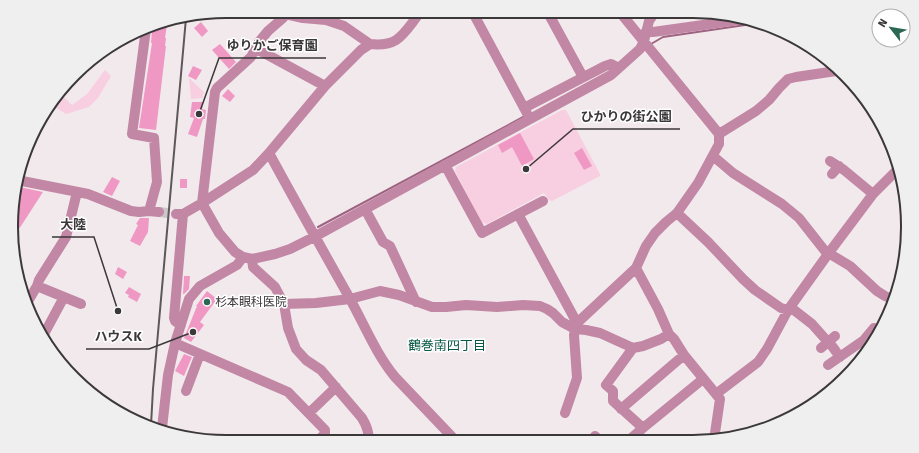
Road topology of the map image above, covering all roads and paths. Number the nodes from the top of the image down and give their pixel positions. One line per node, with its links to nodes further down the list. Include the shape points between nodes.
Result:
1 (283, 18): 12 (street, via 268,31)
2 (303, 18): 11 (street, via 326,20 344,26)
3 (416, 18): 11 (street, via 397,40 389,44)
4 (476, 18): 17 (street)
5 (551, 18): 15 (street)
6 (626, 18): 10 (street)
7 (651, 18): 10 (street)
8 (729, 21): 10 (street, via 653,32)
9 (145, 35): 26 (street, via 132,134 154,138 157,182 154,212 131,211 88,194)
10 (645, 36): 13 (street, via 640,49); 19 (street)
11 (370, 44): 16 (street)
12 (255, 48): 16 (street); 29 (street, via 251,56 215,92)
13 (619, 68): 15 (street, via 611,64); 18 (street, via 611,75)
14 (831, 71): 19 (street, via 788,80 769,100)
15 (583, 77): 17 (street)
16 (325, 86): 20 (street)
17 (524, 108): 18 (street)
18 (530, 119): 22 (street)
19 (719, 134): 21 (street, via 719,144)
20 (269, 153): 29 (street, via 253,170); 33 (street)
21 (713, 156): 31 (street); 34 (street, via 733,173 799,218)
22 (445, 165): 30 (street); 32 (street, via 482,234)
23 (834, 167): 27 (street, via 844,170)
24 (894, 173): 27 (street)
25 (23, 181): 26 (street)
26 (76, 192): 37 (street, via 66,237)
27 (873, 194): 34 (street)
28 (543, 201): 32 (street)
29 (202, 203): 35 (street, via 227,243 235,252); 46 (street, via 179,214 174,318)
30 (365, 209): 33 (street); 42 (street, via 383,242 390,246)
31 (677, 213): 36 (street, via 655,233); 45 (street, via 755,290)
32 (518, 214): 47 (street)
33 (314, 237): 35 (street, via 275,254); 41 (street)
34 (828, 254): 40 (street, via 850,266 877,291); 45 (street)
35 (247, 258): 44 (street, via 253,267 276,287); 46 (street, via 200,286 189,299)
36 (636, 268): 47 (street); 50 (street)
37 (37, 286): 38 (street); 39 (street)
38 (64, 297): 43 (street); 49 (street)
39 (31, 298)
40 (889, 298)
41 (350, 299): 42 (street, via 380,291); 44 (street); 69 (street, via 386,366)
42 (416, 302): 47 (street, via 432,307 540,306 562,322)
43 (81, 304)
44 (284, 304): 58 (street, via 288,328 296,349)
45 (788, 310): 55 (street, via 794,310 812,324); 60 (street, via 758,362)
46 (181, 325): 51 (street)
47 (576, 326): 52 (street, via 600,333); 63 (street, via 574,335 577,378)
48 (874, 328): 55 (street, via 864,340)
49 (46, 331)
50 (669, 334): 52 (street); 54 (street)
51 (175, 343): 53 (street); 64 (street, via 168,375)
52 (633, 348): 61 (street, via 606,385 612,391 612,401)
53 (200, 354): 59 (street); 62 (street, via 288,392)
54 (684, 355): 57 (street); 61 (street)
55 (840, 357): 56 (street)
56 (828, 365)
57 (703, 378): 60 (street); 65 (street)
58 (336, 387): 62 (street); 68 (street, via 362,418)
59 (186, 391)
60 (716, 394): 66 (street, via 720,399)
61 (621, 409): 65 (street)
62 (309, 413): 67 (street, via 325,430)
63 (565, 413)
64 (162, 425)
65 (643, 428): 70 (street)
66 (715, 434)
67 (324, 435)
68 (369, 435)
69 (450, 435)
70 (635, 435)

